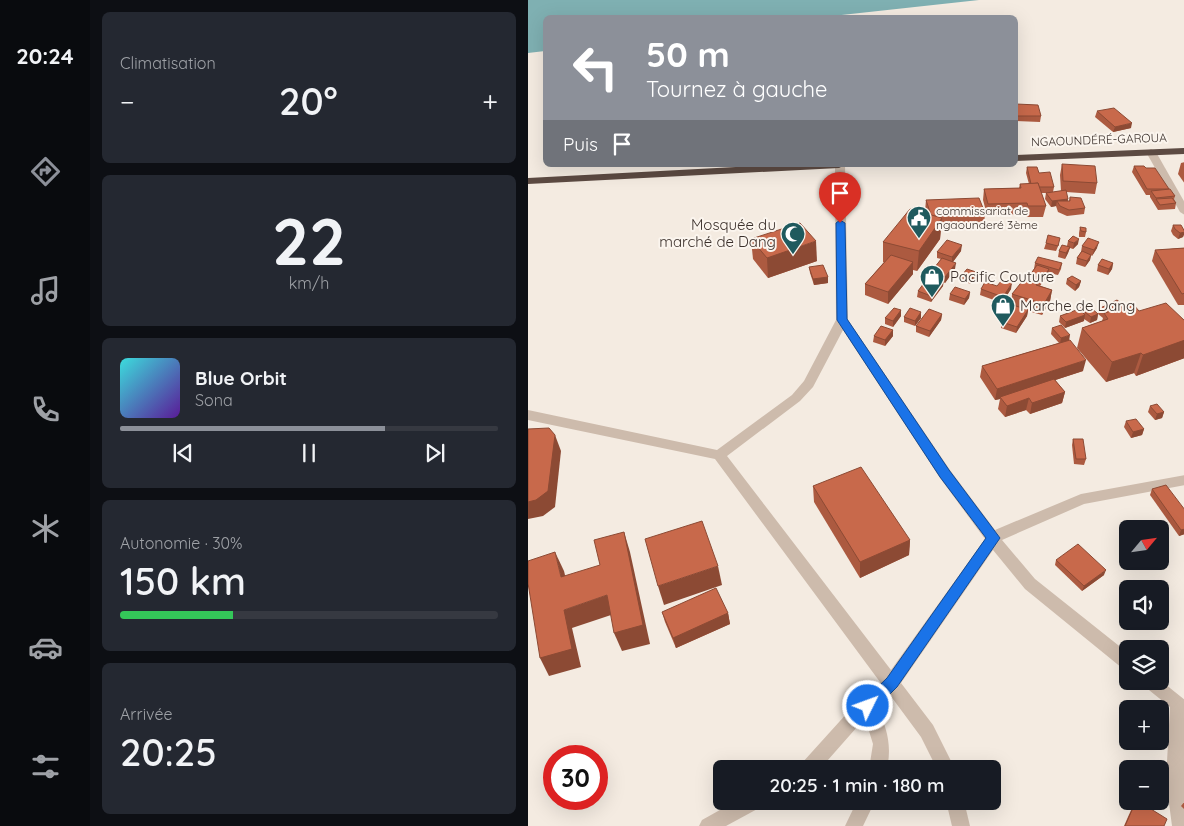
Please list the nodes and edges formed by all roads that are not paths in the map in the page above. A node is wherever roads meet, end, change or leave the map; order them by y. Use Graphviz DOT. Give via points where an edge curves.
graph roads {
  1 [pos="1184,151"];
  2 [pos="1151,152"];
  3 [pos="1018,158"];
  4 [pos="801,167"];
  5 [pos="840,167"];
  6 [pos="528,181"];
  7 [pos="1184,212"];
  8 [pos="842,320"];
  9 [pos="528,415"];
  10 [pos="719,455"];
  11 [pos="1184,480"];
  12 [pos="994,538"];
  13 [pos="1119,655"];
  14 [pos="892,682"];
  15 [pos="1163,690"];
  16 [pos="1181,702"];
  17 [pos="868,706"];
  18 [pos="816,760"];
  19 [pos="881,760"];
  20 [pos="942,760"];
  21 [pos="738,810"];
  22 [pos="862,810"];
  23 [pos="957,810"];
  24 [pos="708,826"];
  25 [pos="854,826"];
  26 [pos="961,826"];
  27 [pos="1181,826"];
  1 -- 2 [label="highway, NGAOUNDÉRÉ-GAROUA"];
  2 -- 3 [label="highway, NGAOUNDÉRÉ-GAROUA"];
  2 -- 7 [label="street"];
  4 -- 6 [label="highway"];
  5 -- 8 [label="street"];
  8 -- 10 [label="street" via="810,384"];
  8 -- 12 [label="street" via="945,474"];
  9 -- 10 [label="street"];
  10 -- 14 [label="street"];
  11 -- 12 [label="street" via="1081,499"];
  12 -- 13 [label="street" via="1030,584"];
  12 -- 14 [label="street"];
  14 -- 17 [label="street"];
  14 -- 20 [label="street" via="927,731"];
  15 -- 16 [label="street"];
  16 -- 27 [label="street" via="1175,780"];
  17 -- 18 [label="street"];
  17 -- 19 [label="street" via="878,726 884,751"];
  21 -- 24 [label="street"];
  22 -- 25 [label="street"];
  23 -- 26 [label="street"];
}
